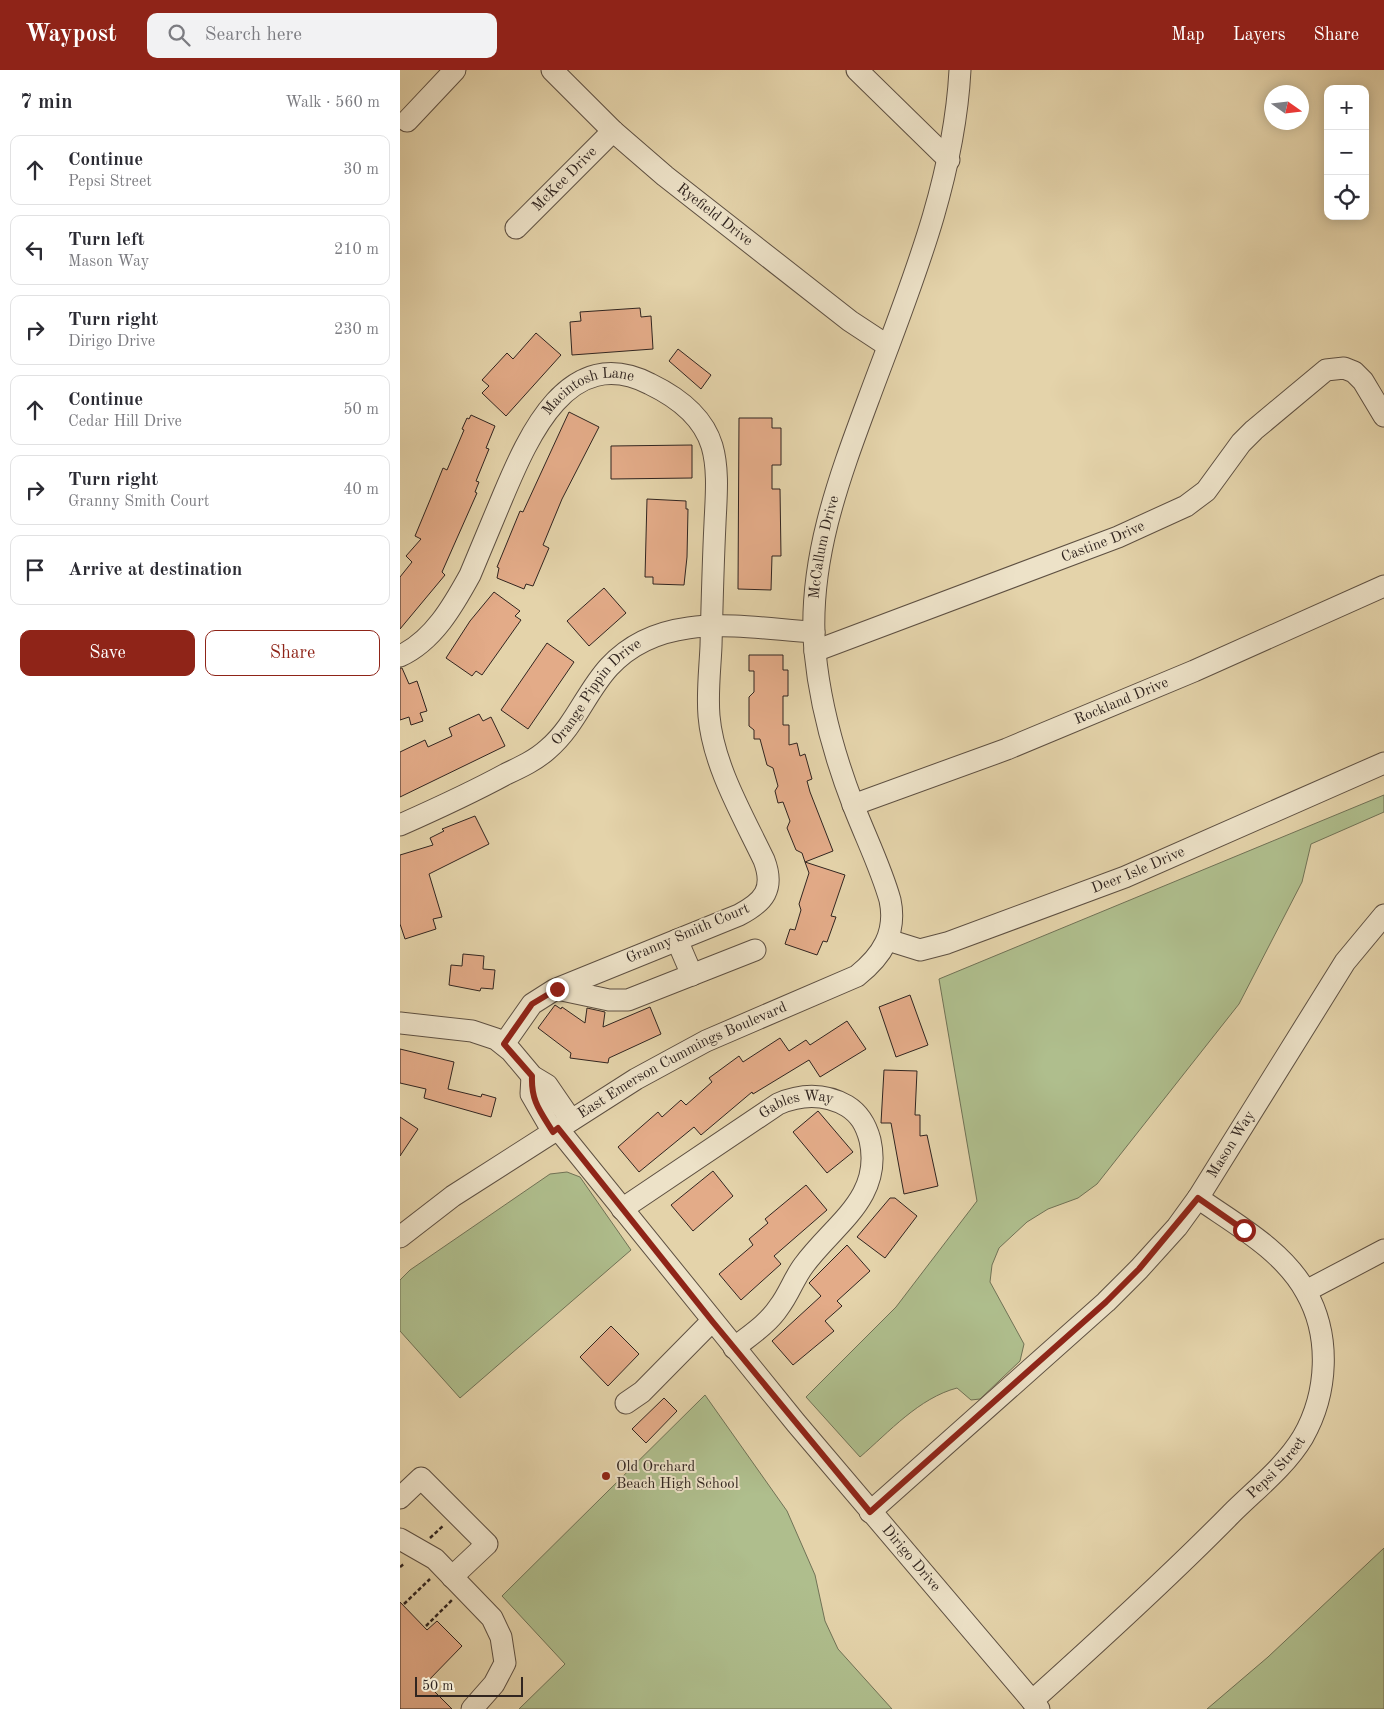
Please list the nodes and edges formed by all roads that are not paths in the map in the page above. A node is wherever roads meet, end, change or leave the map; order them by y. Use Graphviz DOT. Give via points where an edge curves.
graph roads {
  1 [pos="455,70"];
  2 [pos="552,70"];
  3 [pos="857,70"];
  4 [pos="960,70"];
  5 [pos="407,121"];
  6 [pos="613,131"];
  7 [pos="949,160"];
  8 [pos="516,228"];
  9 [pos="888,346"];
  10 [pos="1384,416"];
  11 [pos="1384,586"];
  12 [pos="712,626"];
  13 [pos="815,642"];
  14 [pos="400,656"];
  15 [pos="1384,764"];
  16 [pos="853,805"];
  17 [pos="400,826"];
  18 [pos="1384,915"];
  19 [pos="677,940"];
  20 [pos="888,940"];
  21 [pos="755,950"];
  22 [pos="692,975"];
  23 [pos="557,989"];
  24 [pos="400,1023"];
  25 [pos="504,1044"];
  26 [pos="561,1127"];
  27 [pos="1198,1198"];
  28 [pos="622,1209"];
  29 [pos="400,1237"];
  30 [pos="1384,1250"];
  31 [pos="1306,1291"];
  32 [pos="712,1321"];
  33 [pos="734,1348"];
  34 [pos="626,1403"];
  35 [pos="400,1498"];
  36 [pos="870,1512"];
  37 [pos="400,1539"];
  38 [pos="453,1578"];
  39 [pos="1035,1705"];
  40 [pos="472,1709"];
  1 -- 5 [label="street"];
  2 -- 6 [label="street, Ryefield Drive"];
  3 -- 7 [label="street"];
  4 -- 7 [label="street, McCallum Drive" via="958,108"];
  6 -- 8 [label="street, McKee Drive"];
  6 -- 9 [label="street, Ryefield Drive" via="850,322"];
  7 -- 9 [label="street, McCallum Drive" via="930,226"];
  9 -- 13 [label="street, McCallum Drive" via="827,522 816,576"];
  10 -- 13 [label="street, Castine Drive" via="1363,381 1344,368 1333,368 1318,375 1269,416 1241,443 1206,491 1186,506 1118,537"];
  11 -- 16 [label="street, Rockland Drive" via="1194,671 1007,749"];
  12 -- 13 [label="street, Orange Pippin Drive"];
  12 -- 14 [label="street, Macintosh Lane" via="716,492 713,449 708,435 691,411 657,387 630,376 606,375 586,380 565,391 541,418 515,468 458,597 425,639"];
  12 -- 17 [label="street, Orange Pippin Drive" via="660,633 634,647 610,666 567,729 540,756"];
  12 -- 19 [label="street, Granny Smith Court" via="708,714 711,730 733,796 764,860 769,880 765,894 756,906"];
  13 -- 16 [label="street, McCallum Drive" via="828,726"];
  15 -- 20 [label="street, Deer Isle Drive" via="1124,876 947,943 920,950"];
  16 -- 20 [label="street, McCallum Drive" via="890,900 892,917"];
  18 -- 27 [label="street, Mason Way" via="1345,962"];
  19 -- 22 [label="street"];
  19 -- 23 [label="street, Granny Smith Court"];
  20 -- 26 [label="street, East Emerson Cummings Boulevard" via="876,960 857,976 699,1045 614,1092"];
  21 -- 22 [label="street"];
  22 -- 23 [label="street" via="635,998 617,1001"];
  23 -- 25 [label="street, Granny Smith Court" via="532,1004"];
  24 -- 25 [label="street" via="472,1031"];
  25 -- 26 [label="street, Dirigo Drive" via="532,1076 547,1085"];
  26 -- 28 [label="street, Dirigo Drive"];
  26 -- 29 [label="street, East Emerson Cummings Boulevard" via="453,1196"];
  27 -- 31 [label="street, Pepsi Street" via="1266,1247"];
  27 -- 36 [label="street, Mason Way" via="1158,1248 1106,1302"];
  28 -- 32 [label="street, Dirigo Drive"];
  28 -- 33 [label="street, Gables Way" via="778,1104 792,1098 820,1096 840,1102 860,1118 867,1129 872,1161 866,1191 804,1265 778,1309"];
  30 -- 31 [label="street"];
  31 -- 39 [label="street, Pepsi Street" via="1319,1325 1324,1364 1319,1398 1302,1437 1282,1463 1158,1588"];
  32 -- 33 [label="street, Dirigo Drive"];
  32 -- 34 [label="street" via="642,1392"];
  33 -- 36 [label="street, Dirigo Drive"];
  35 -- 38 [label="street" via="421,1478 487,1544"];
  36 -- 39 [label="street, Dirigo Drive"];
  37 -- 38 [label="street" via="416,1547"];
  38 -- 40 [label="street" via="492,1618 505,1653 505,1664 494,1684"];
}
